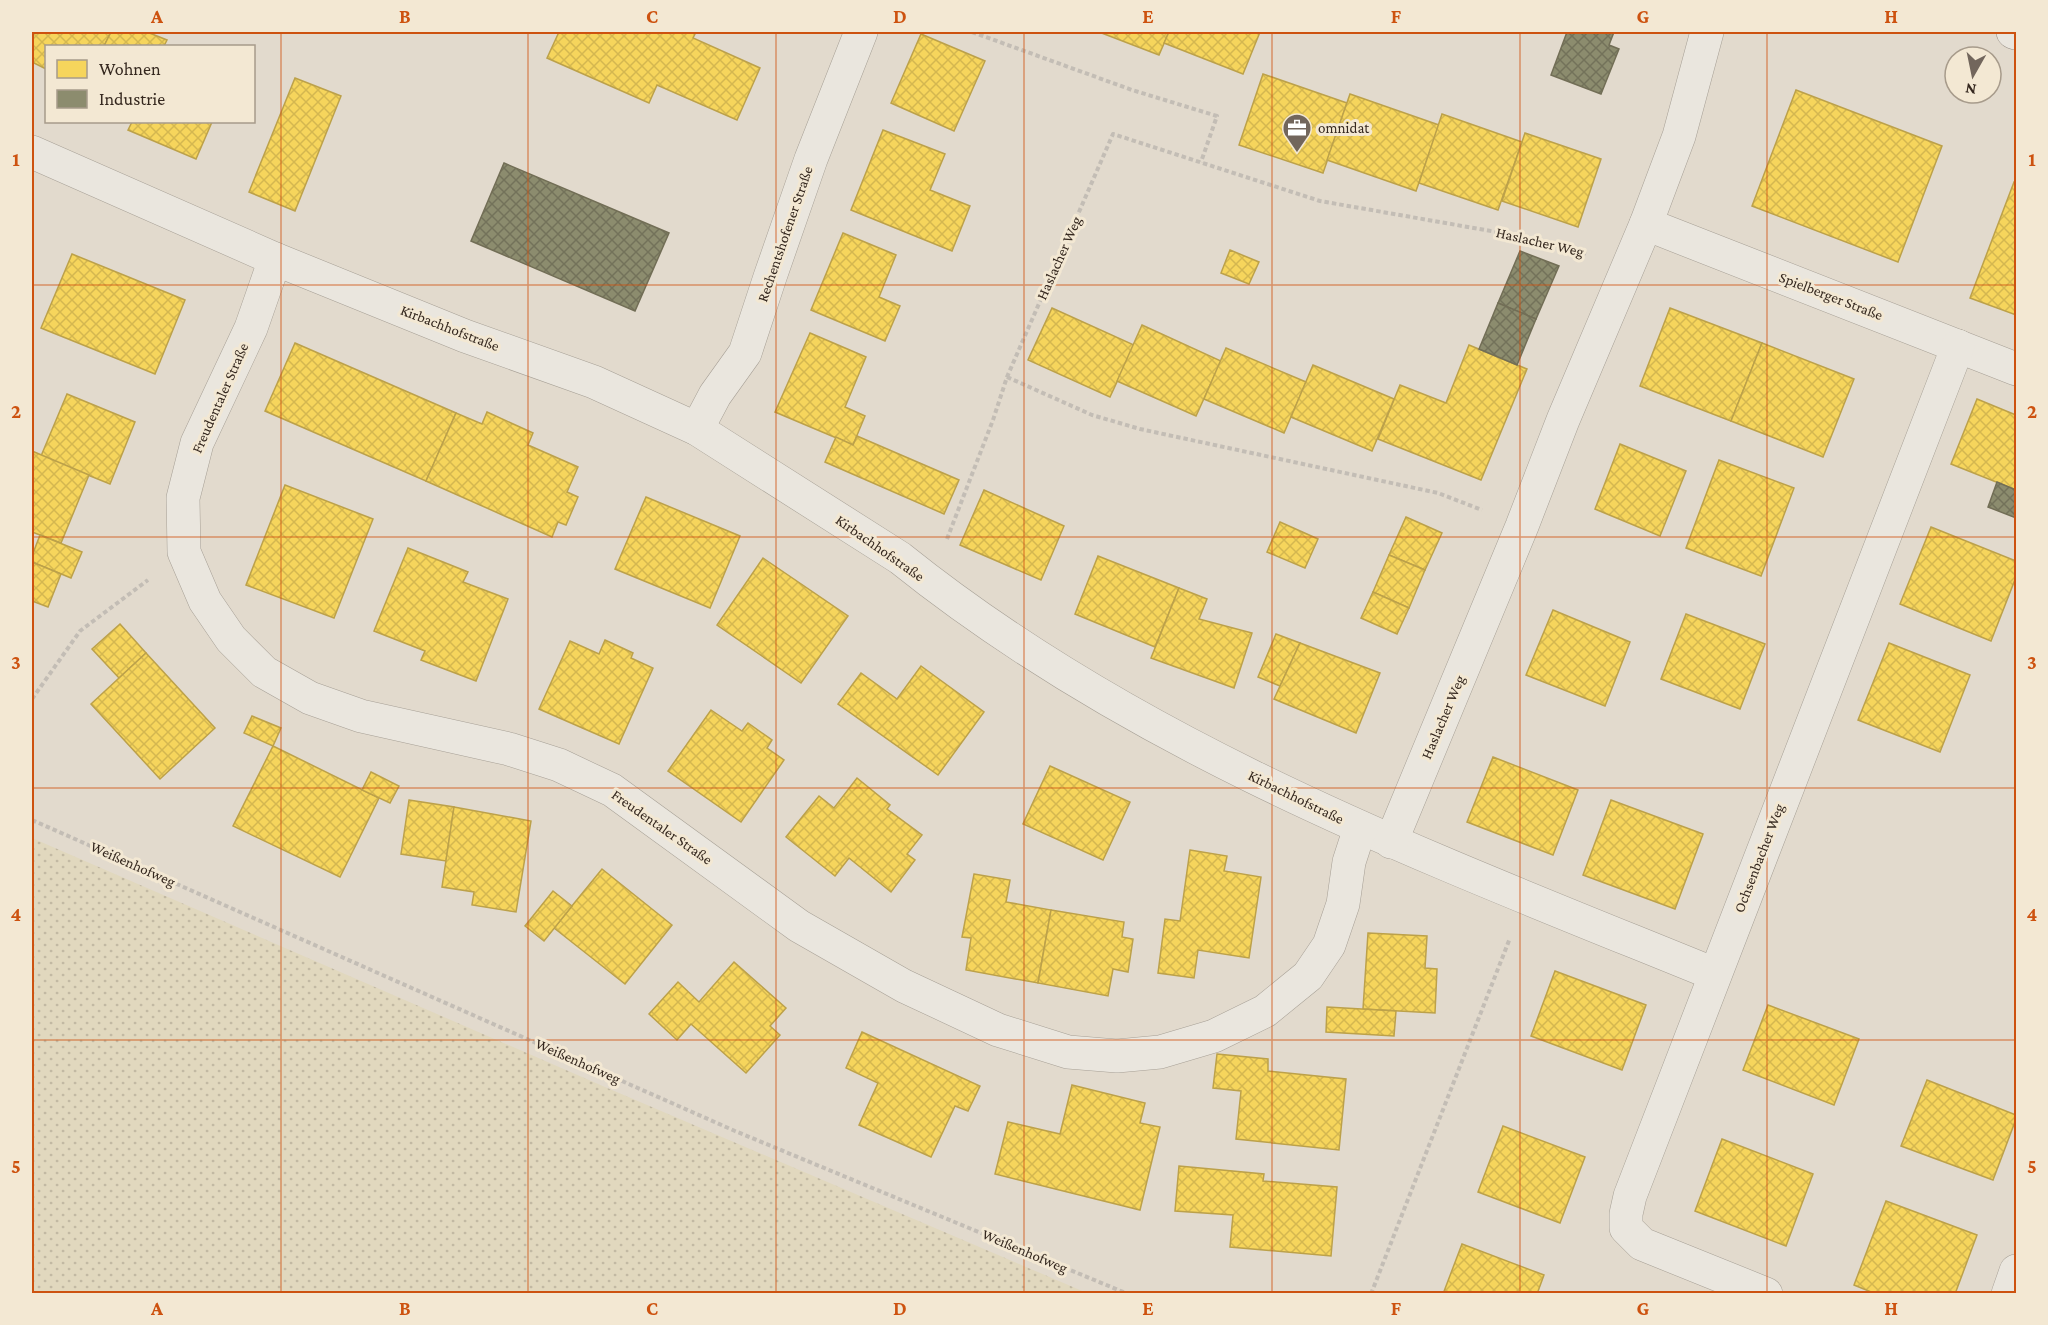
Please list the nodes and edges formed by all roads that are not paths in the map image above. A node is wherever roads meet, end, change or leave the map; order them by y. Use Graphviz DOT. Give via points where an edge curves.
graph roads {
  1 [pos="861,32"];
  2 [pos="1707,32"];
  3 [pos="32,152"];
  4 [pos="1646,224"];
  5 [pos="275,259"];
  6 [pos="1958,346"];
  7 [pos="2016,369"];
  8 [pos="697,429"];
  9 [pos="1360,828"];
  10 [pos="1391,842"];
  11 [pos="1714,974"];
  12 [pos="2016,1271"];
  13 [pos="1766,1293"];
  14 [pos="2008,1293"];
  1 -- 8 [label="street, Rechentshofener Straße" via="811,159 745,353"];
  2 -- 4 [label="street, Haslacher Weg" via="1679,136"];
  3 -- 5 [label="street, Kirbachhofstraße"];
  4 -- 6 [label="street, Spielberger Straße"];
  4 -- 10 [label="street, Haslacher Weg"];
  5 -- 8 [label="street, Kirbachhofstraße" via="465,336 594,382"];
  5 -- 9 [label="street, Freudentaler Straße" via="251,328 197,443 183,498 184,552 205,601 231,639 264,672 310,698 361,716 509,749 570,770 612,790 799,926 904,986 998,1030 1068,1052 1117,1056 1160,1052 1214,1036 1265,1011 1308,976 1329,945 1343,904 1349,862"];
  6 -- 7 [label="street, Spielberger Straße"];
  6 -- 11 [label="street, Ochsenbacher Weg"];
  8 -- 9 [label="street, Kirbachhofstraße" via="900,558 1028,651 1145,722"];
  9 -- 10 [label="street, Kirbachhofstraße"];
  10 -- 11 [label="street, Kirbachhofstraße"];
  11 -- 13 [label="street, Ochsenbacher Weg" via="1630,1196 1626,1228 1642,1244"];
  12 -- 14 [label="street"];
}
